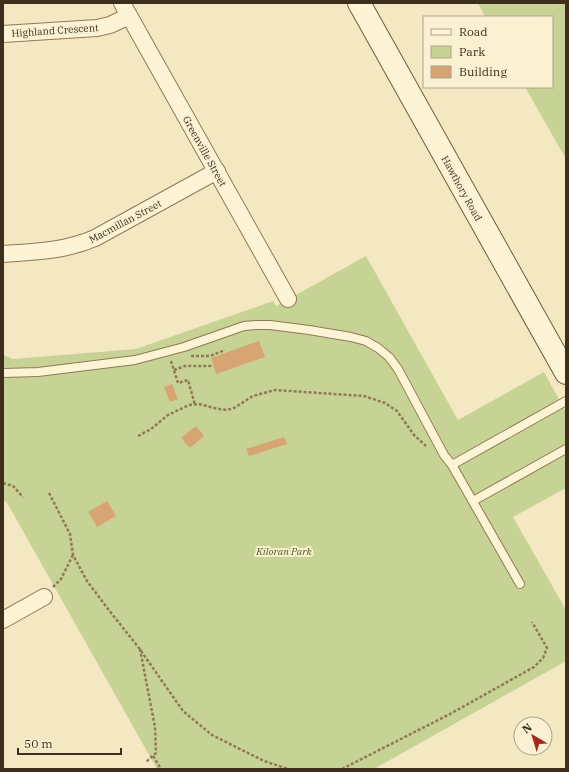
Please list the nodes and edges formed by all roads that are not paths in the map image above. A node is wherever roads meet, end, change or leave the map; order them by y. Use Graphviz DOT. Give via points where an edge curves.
graph roads {
  1 [pos="359,3"];
  2 [pos="126,10"];
  3 [pos="3,34"];
  4 [pos="217,171"];
  5 [pos="3,254"];
  6 [pos="288,299"];
  7 [pos="3,373"];
  8 [pos="566,373"];
  9 [pos="566,401"];
  10 [pos="566,449"];
  11 [pos="452,465"];
  12 [pos="473,501"];
  13 [pos="520,584"];
  14 [pos="47,590"];
  15 [pos="3,620"];
  1 -- 8 [label="main road, Hawthory Road"];
  2 -- 3 [label="street, Highland Crescent" via="110,25 98,28"];
  2 -- 4 [label="street, Greenville Street"];
  4 -- 5 [label="street, Macmillan Street" via="81,244 51,251"];
  4 -- 6 [label="street, Greenville Street"];
  7 -- 11 [label="lane" via="38,372 135,360 184,347 244,326 270,324 351,336 366,341 389,357"];
  9 -- 11 [label="lane"];
  10 -- 12 [label="lane"];
  11 -- 12 [label="lane"];
  12 -- 13 [label="lane"];
  14 -- 15 [label="street"];
}
